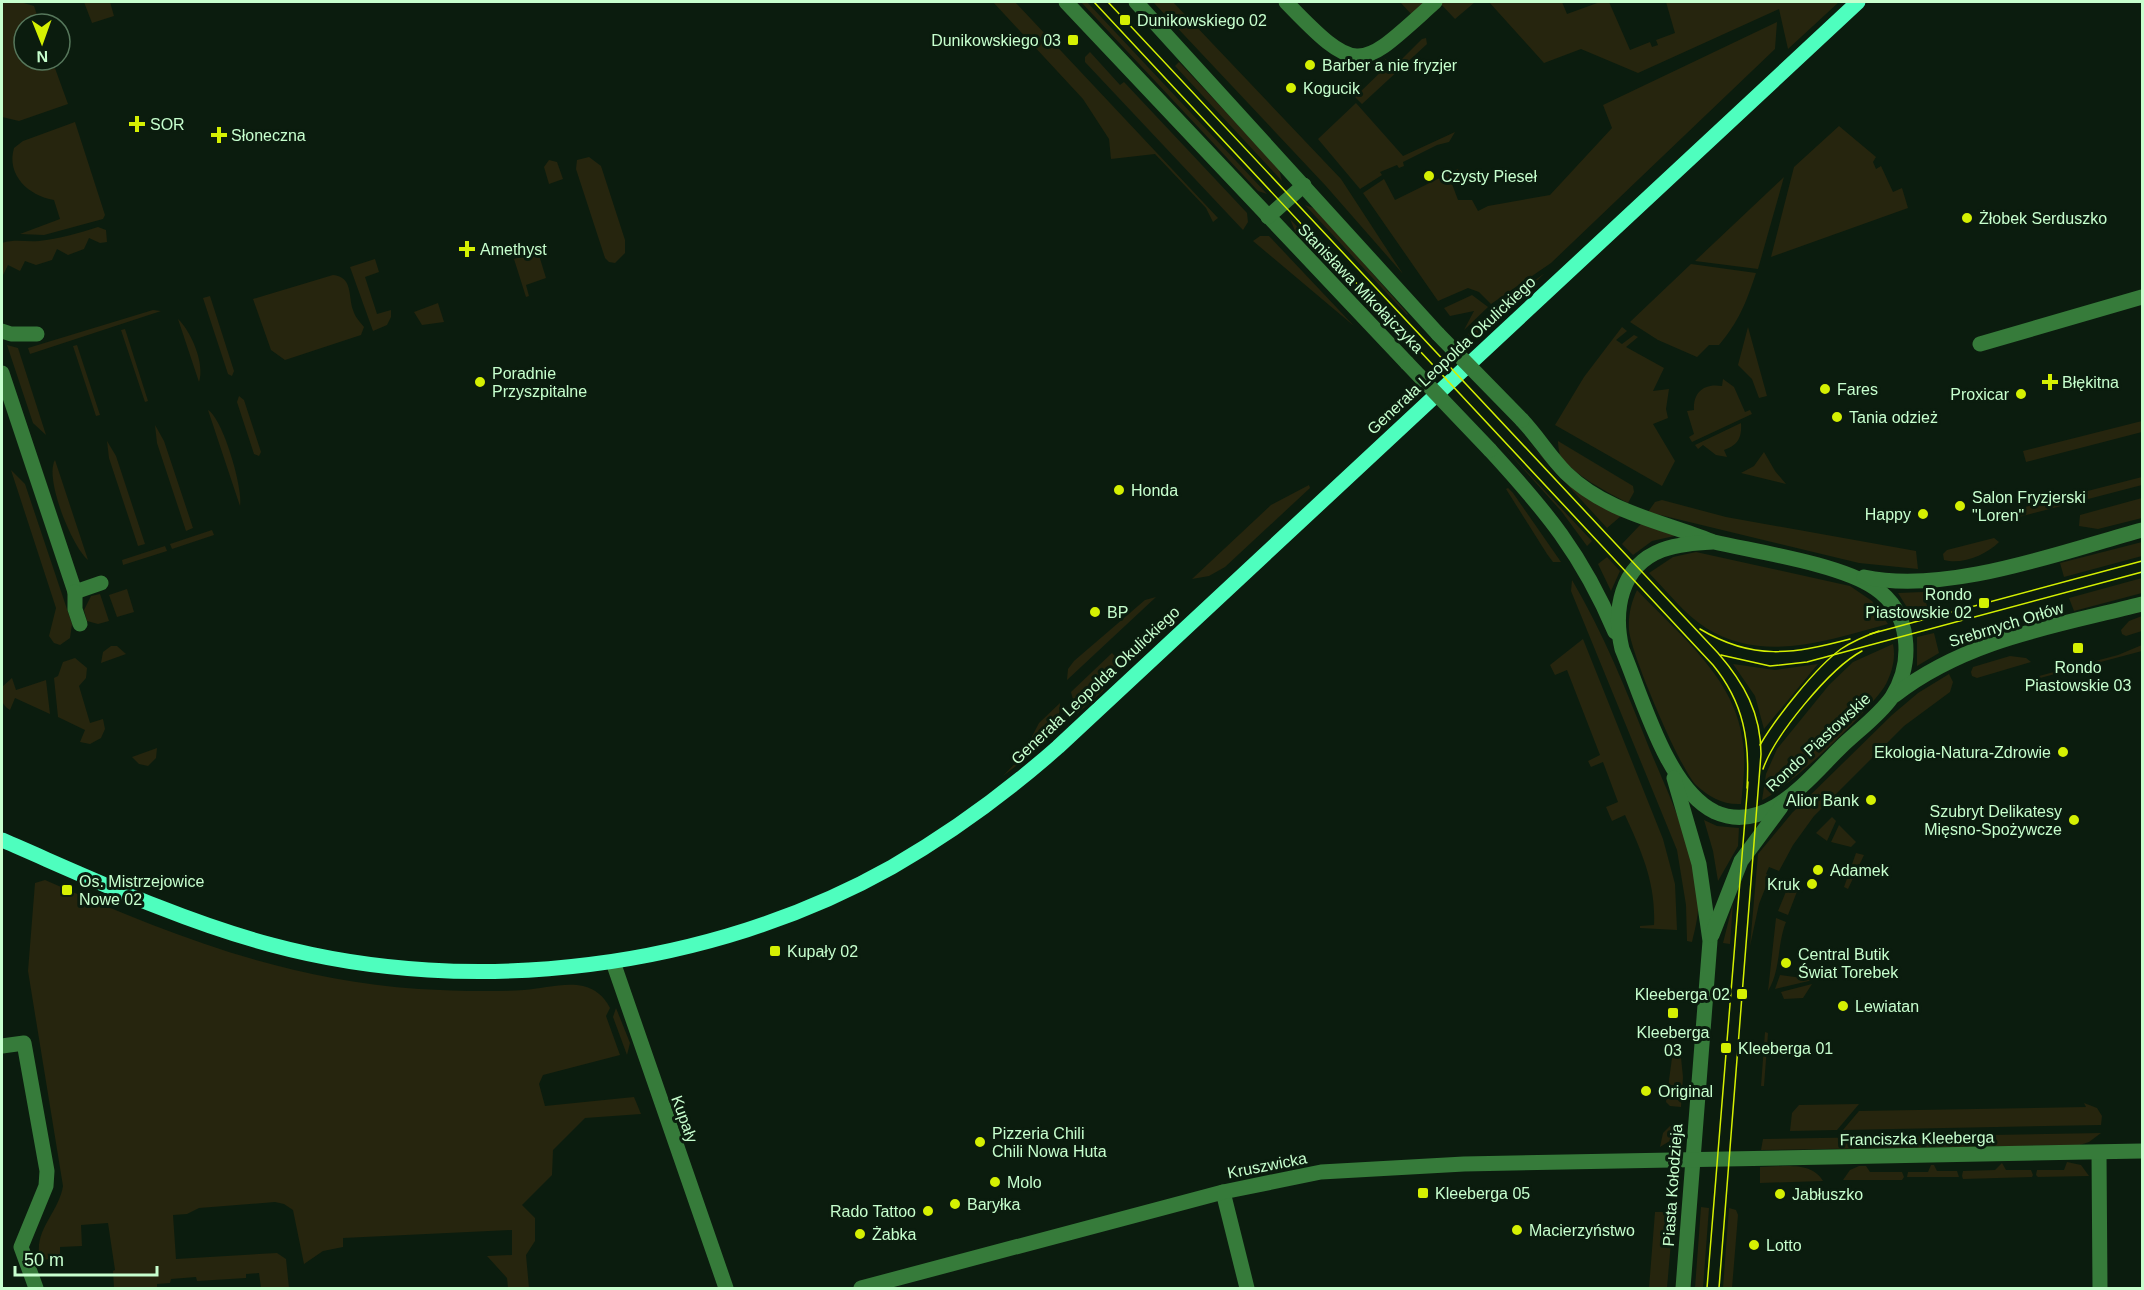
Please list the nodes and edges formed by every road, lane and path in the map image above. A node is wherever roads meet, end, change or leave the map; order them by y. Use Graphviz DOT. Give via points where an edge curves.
graph roads {
  1 [pos="1066,2"];
  2 [pos="1137,2"];
  3 [pos="1286,2"];
  4 [pos="1435,2"];
  5 [pos="1858,2"];
  6 [pos="1304,185"];
  7 [pos="1268,217"];
  8 [pos="2142,297"];
  9 [pos="2,331"];
  10 [pos="37,334"];
  11 [pos="1980,344"];
  12 [pos="2,373"];
  13 [pos="2142,530"];
  14 [pos="1714,542"];
  15 [pos="1855,576"];
  16 [pos="101,583"];
  17 [pos="75,592"];
  18 [pos="2142,604"];
  19 [pos="80,624"];
  20 [pos="1622,649"];
  21 [pos="1891,699"];
  22 [pos="1672,769"];
  23 [pos="1788,799"];
  24 [pos="2,840"];
  25 [pos="1710,941"];
  26 [pos="613,962"];
  27 [pos="2,1046"];
  28 [pos="2142,1151"];
  29 [pos="2099,1153"];
  30 [pos="1692,1159"];
  31 [pos="1223,1192"];
  32 [pos="36,1288"];
  33 [pos="726,1288"];
  34 [pos="861,1288"];
  35 [pos="1247,1288"];
  36 [pos="1683,1288"];
  37 [pos="2100,1288"];
  1 -- 7 [label="street, Stanisława Mikołajczyka"];
  2 -- 6 [label="street, Stanisława Mikołajczyka"];
  3 -- 4 [label="street" via="1329,45 1342,53 1363,56 1381,50"];
  5 -- 26 [label="main road, Generała Leopolda Okulickiego" via="1112,699 1001,794 927,846 822,901 736,933"];
  6 -- 7 [label="street"];
  6 -- 14 [label="street, Stanisława Mikołajczyka, bridge" via="1438,334 1522,420 1554,460 1590,492 1634,515"];
  7 -- 20 [label="street, Stanisława Mikołajczyka, bridge" via="1490,450 1568,541 1589,575"];
  8 -- 11 [label="street"];
  9 -- 10 [label="street"];
  12 -- 17 [label="street"];
  13 -- 15 [label="street" via="1959,577 1911,581"];
  14 -- 15 [label="street, Rondo Piastowskie"];
  14 -- 20 [label="street, Rondo Piastowskie" via="1661,550 1638,568 1618,604"];
  15 -- 21 [label="street, Rondo Piastowskie" via="1885,596 1902,625 1906,659"];
  16 -- 17 [label="street"];
  17 -- 19 [label="street"];
  18 -- 21 [label="street, Srebrnych Orłów" via="1968,651 1930,670"];
  20 -- 22 [label="street, Rondo Piastowskie"];
  21 -- 23 [label="street, Rondo Piastowskie"];
  22 -- 23 [label="street, Rondo Piastowskie" via="1699,801 1726,816 1756,814"];
  22 -- 25 [label="street, Piasta Kołodzieja" via="1699,864"];
  23 -- 25 [label="street, Piasta Kołodzieja" via="1741,861"];
  24 -- 26 [label="main road, Generała Leopolda Okulickiego" via="140,901 203,924 313,955 460,971"];
  25 -- 30 [label="street, Piasta Kołodzieja"];
  26 -- 33 [label="street, Kupały"];
  27 -- 32 [label="street" via="24,1043 47,1178 21,1247"];
  28 -- 29 [label="street, Franciszka Kleeberga"];
  29 -- 30 [label="street, Franciszka Kleeberga"];
  29 -- 37 [label="street"];
  30 -- 31 [label="street, Kruszwicka" via="1368,1168 1285,1178"];
  30 -- 36 [label="street, Piasta Kołodzieja"];
  31 -- 34 [label="street, Kruszwicka"];
  31 -- 35 [label="street"];
}
